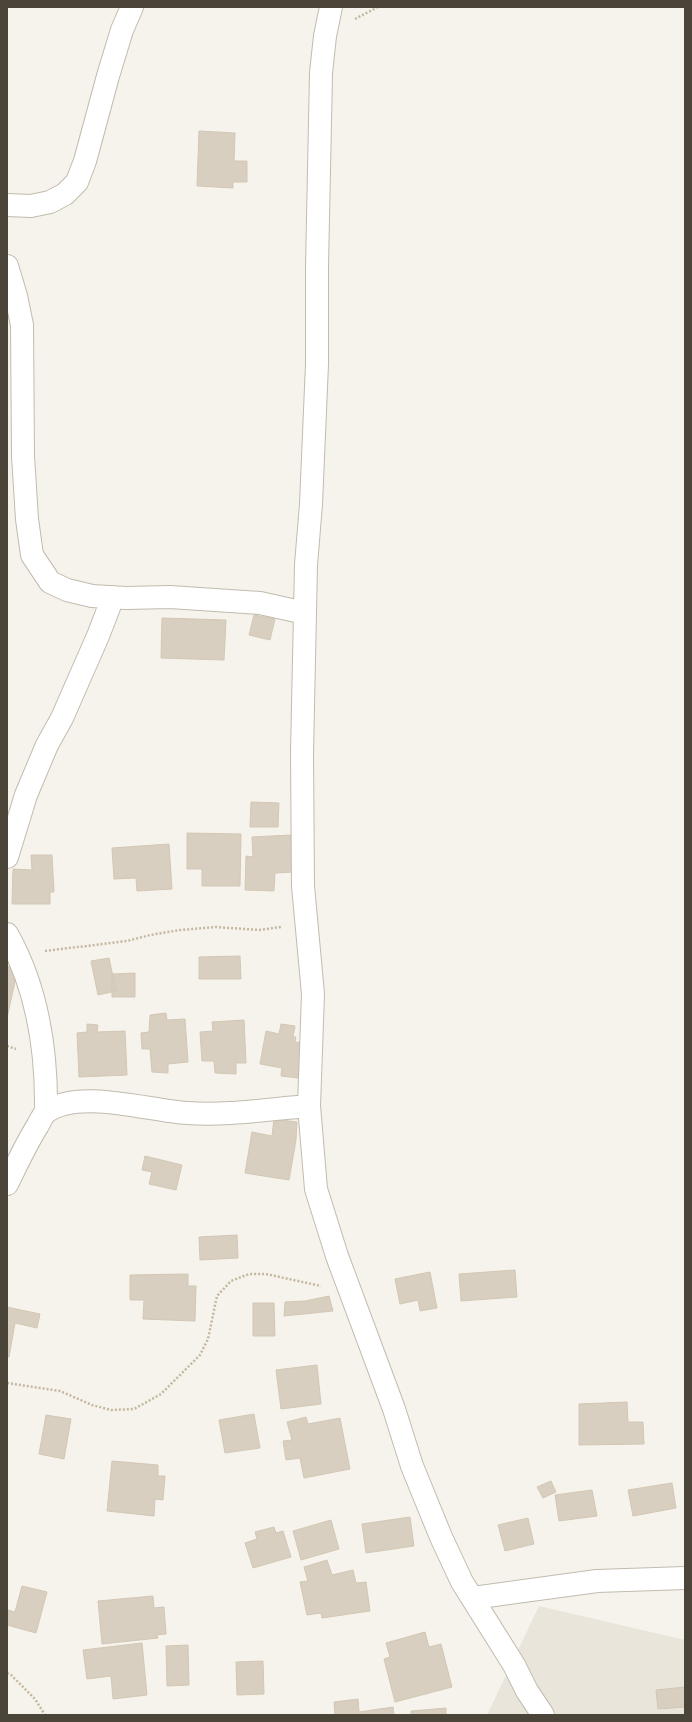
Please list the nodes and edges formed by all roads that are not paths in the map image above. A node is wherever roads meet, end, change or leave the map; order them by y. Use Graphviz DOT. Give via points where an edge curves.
graph roads {
  1 [pos="132,7"];
  2 [pos="331,7"];
  3 [pos="7,205"];
  4 [pos="7,266"];
  5 [pos="113,598"];
  6 [pos="305,613"];
  7 [pos="7,857"];
  8 [pos="7,934"];
  9 [pos="309,1106"];
  10 [pos="46,1112"];
  11 [pos="7,1184"];
  12 [pos="685,1578"];
  13 [pos="473,1598"];
  14 [pos="544,1715"];
  1 -- 3 [label="street" via="122,30 77,182 65,194 50,202 31,206"];
  2 -- 6 [label="street" via="321,73 317,364"];
  4 -- 5 [label="street" via="22,324 23,456 32,555 50,582 67,590"];
  5 -- 6 [label="street" via="170,597 260,603"];
  5 -- 7 [label="street" via="26,795"];
  6 -- 9 [label="street" via="303,886 313,994"];
  8 -- 10 [label="street" via="29,981 39,1018 47,1076"];
  9 -- 10 [label="street" via="188,1113 90,1101 69,1102"];
  9 -- 13 [label="street" via="316,1189 337,1256 418,1481 462,1582"];
  10 -- 11 [label="street"];
  12 -- 13 [label="street" via="597,1581"];
  13 -- 14 [label="street" via="514,1665 526,1691"];
}
